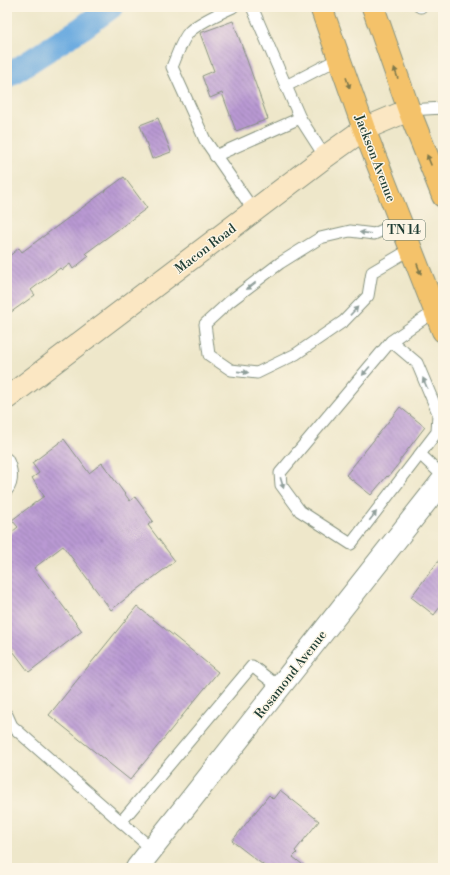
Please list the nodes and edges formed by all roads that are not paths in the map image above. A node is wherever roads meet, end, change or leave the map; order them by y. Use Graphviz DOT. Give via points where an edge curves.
graph roads {
  1 [pos="233,7"];
  2 [pos="252,7"];
  3 [pos="321,7"];
  4 [pos="373,7"];
  5 [pos="340,58"];
  6 [pos="286,86"];
  7 [pos="443,108"];
  8 [pos="409,110"];
  9 [pos="300,118"];
  10 [pos="364,129"];
  11 [pos="215,156"];
  12 [pos="325,157"];
  13 [pos="443,196"];
  14 [pos="254,211"];
  15 [pos="401,222"];
  16 [pos="411,249"];
  17 [pos="435,311"];
  18 [pos="443,331"];
  19 [pos="391,341"];
  20 [pos="7,398"];
  21 [pos="421,455"];
  22 [pos="7,459"];
  23 [pos="443,476"];
  24 [pos="443,480"];
  25 [pos="7,490"];
  26 [pos="280,687"];
  27 [pos="7,715"];
  28 [pos="121,822"];
  29 [pos="152,849"];
  30 [pos="137,868"];
  1 -- 11 [label="lane" via="190,31 172,67 205,140"];
  2 -- 6 [label="lane"];
  3 -- 5 [label="main road, Jackson Avenue / TN 14"];
  8 -- 4 [label="main road, one-way"];
  5 -- 6 [label="lane"];
  5 -- 10 [label="main road, Jackson Avenue / TN 14, one-way"];
  6 -- 9 [label="lane"];
  7 -- 8 [label="lane"];
  8 -- 10 [label="main road, Macon Road"];
  13 -- 8 [label="main road, one-way"];
  9 -- 11 [label="lane"];
  9 -- 12 [label="lane"];
  10 -- 12 [label="main road, Macon Road"];
  10 -- 15 [label="main road, Jackson Avenue / TN 14"];
  11 -- 14 [label="lane"];
  12 -- 14 [label="main road, Macon Road"];
  14 -- 20 [label="main road, Macon Road"];
  15 -- 16 [label="main road, Jackson Avenue / TN 14"];
  15 -- 16 [label="lane, one-way" via="374,234 350,231 320,238 280,263 205,324 209,355 231,370 257,373 296,354 344,321 368,296 372,272"];
  16 -- 17 [label="main road, Jackson Avenue / TN 14, one-way"];
  17 -- 18 [label="main road, Jackson Avenue / TN 14"];
  17 -- 19 [label="lane"];
  21 -- 19 [label="lane, one-way" via="437,432 438,413 417,363"];
  19 -- 21 [label="lane, one-way" via="280,473 281,485 300,511 351,544"];
  21 -- 23 [label="lane"];
  22 -- 25 [label="lane" via="12,475"];
  24 -- 26 [label="street, Rosamond Avenue"];
  26 -- 28 [label="lane" via="252,666"];
  26 -- 29 [label="street, Rosamond Avenue"];
  27 -- 28 [label="lane" via="12,726"];
  28 -- 29 [label="lane"];
  29 -- 30 [label="street, Rosamond Avenue"];
}
